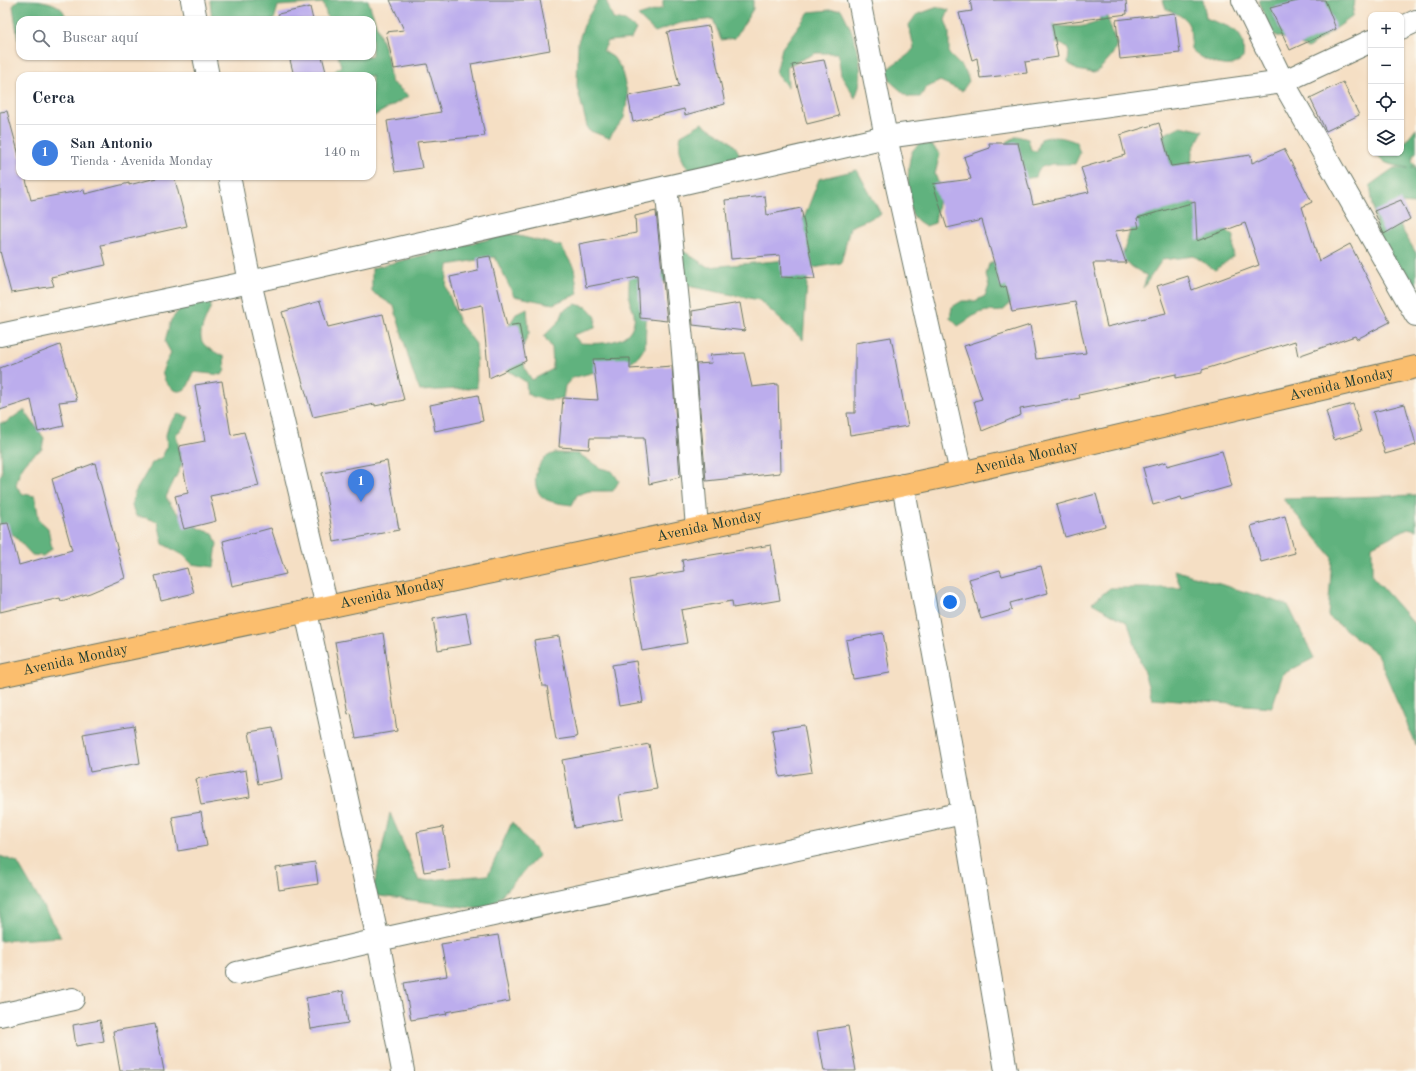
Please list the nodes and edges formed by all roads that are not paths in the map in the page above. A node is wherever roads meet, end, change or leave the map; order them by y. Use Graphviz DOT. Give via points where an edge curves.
graph roads {
  1 [pos="192,0"];
  2 [pos="859,0"];
  3 [pos="1243,0"];
  4 [pos="195,16"];
  5 [pos="1416,21"];
  6 [pos="1404,27"];
  7 [pos="1368,42"];
  8 [pos="205,60"];
  9 [pos="207,72"];
  10 [pos="1282,82"];
  11 [pos="886,136"];
  12 [pos="229,180"];
  13 [pos="666,187"];
  14 [pos="250,282"];
  15 [pos="1416,315"];
  16 [pos="0,335"];
  17 [pos="1416,367"];
  18 [pos="961,473"];
  19 [pos="903,485"];
  20 [pos="697,528"];
  21 [pos="327,607"];
  22 [pos="306,612"];
  23 [pos="0,676"];
  24 [pos="963,813"];
  25 [pos="378,940"];
  26 [pos="238,973"];
  27 [pos="73,999"];
  28 [pos="0,1015"];
  29 [pos="403,1071"];
  30 [pos="1006,1071"];
  1 -- 4 [label="street"];
  2 -- 11 [label="street"];
  3 -- 10 [label="street"];
  5 -- 6 [label="street"];
  7 -- 10 [label="street"];
  8 -- 9 [label="street"];
  10 -- 11 [label="street"];
  10 -- 15 [label="street"];
  11 -- 13 [label="street"];
  11 -- 18 [label="street"];
  12 -- 14 [label="street"];
  13 -- 14 [label="street"];
  13 -- 20 [label="street"];
  14 -- 16 [label="street"];
  14 -- 21 [label="street"];
  17 -- 18 [label="main road, Avenida Monday"];
  18 -- 19 [label="main road, Avenida Monday"];
  19 -- 20 [label="main road, Avenida Monday"];
  19 -- 24 [label="street"];
  20 -- 21 [label="main road, Avenida Monday"];
  21 -- 22 [label="main road, Avenida Monday"];
  22 -- 23 [label="main road, Avenida Monday"];
  22 -- 25 [label="street"];
  24 -- 25 [label="street"];
  24 -- 30 [label="street"];
  25 -- 26 [label="street"];
  25 -- 29 [label="street"];
  27 -- 28 [label="street"];
}
